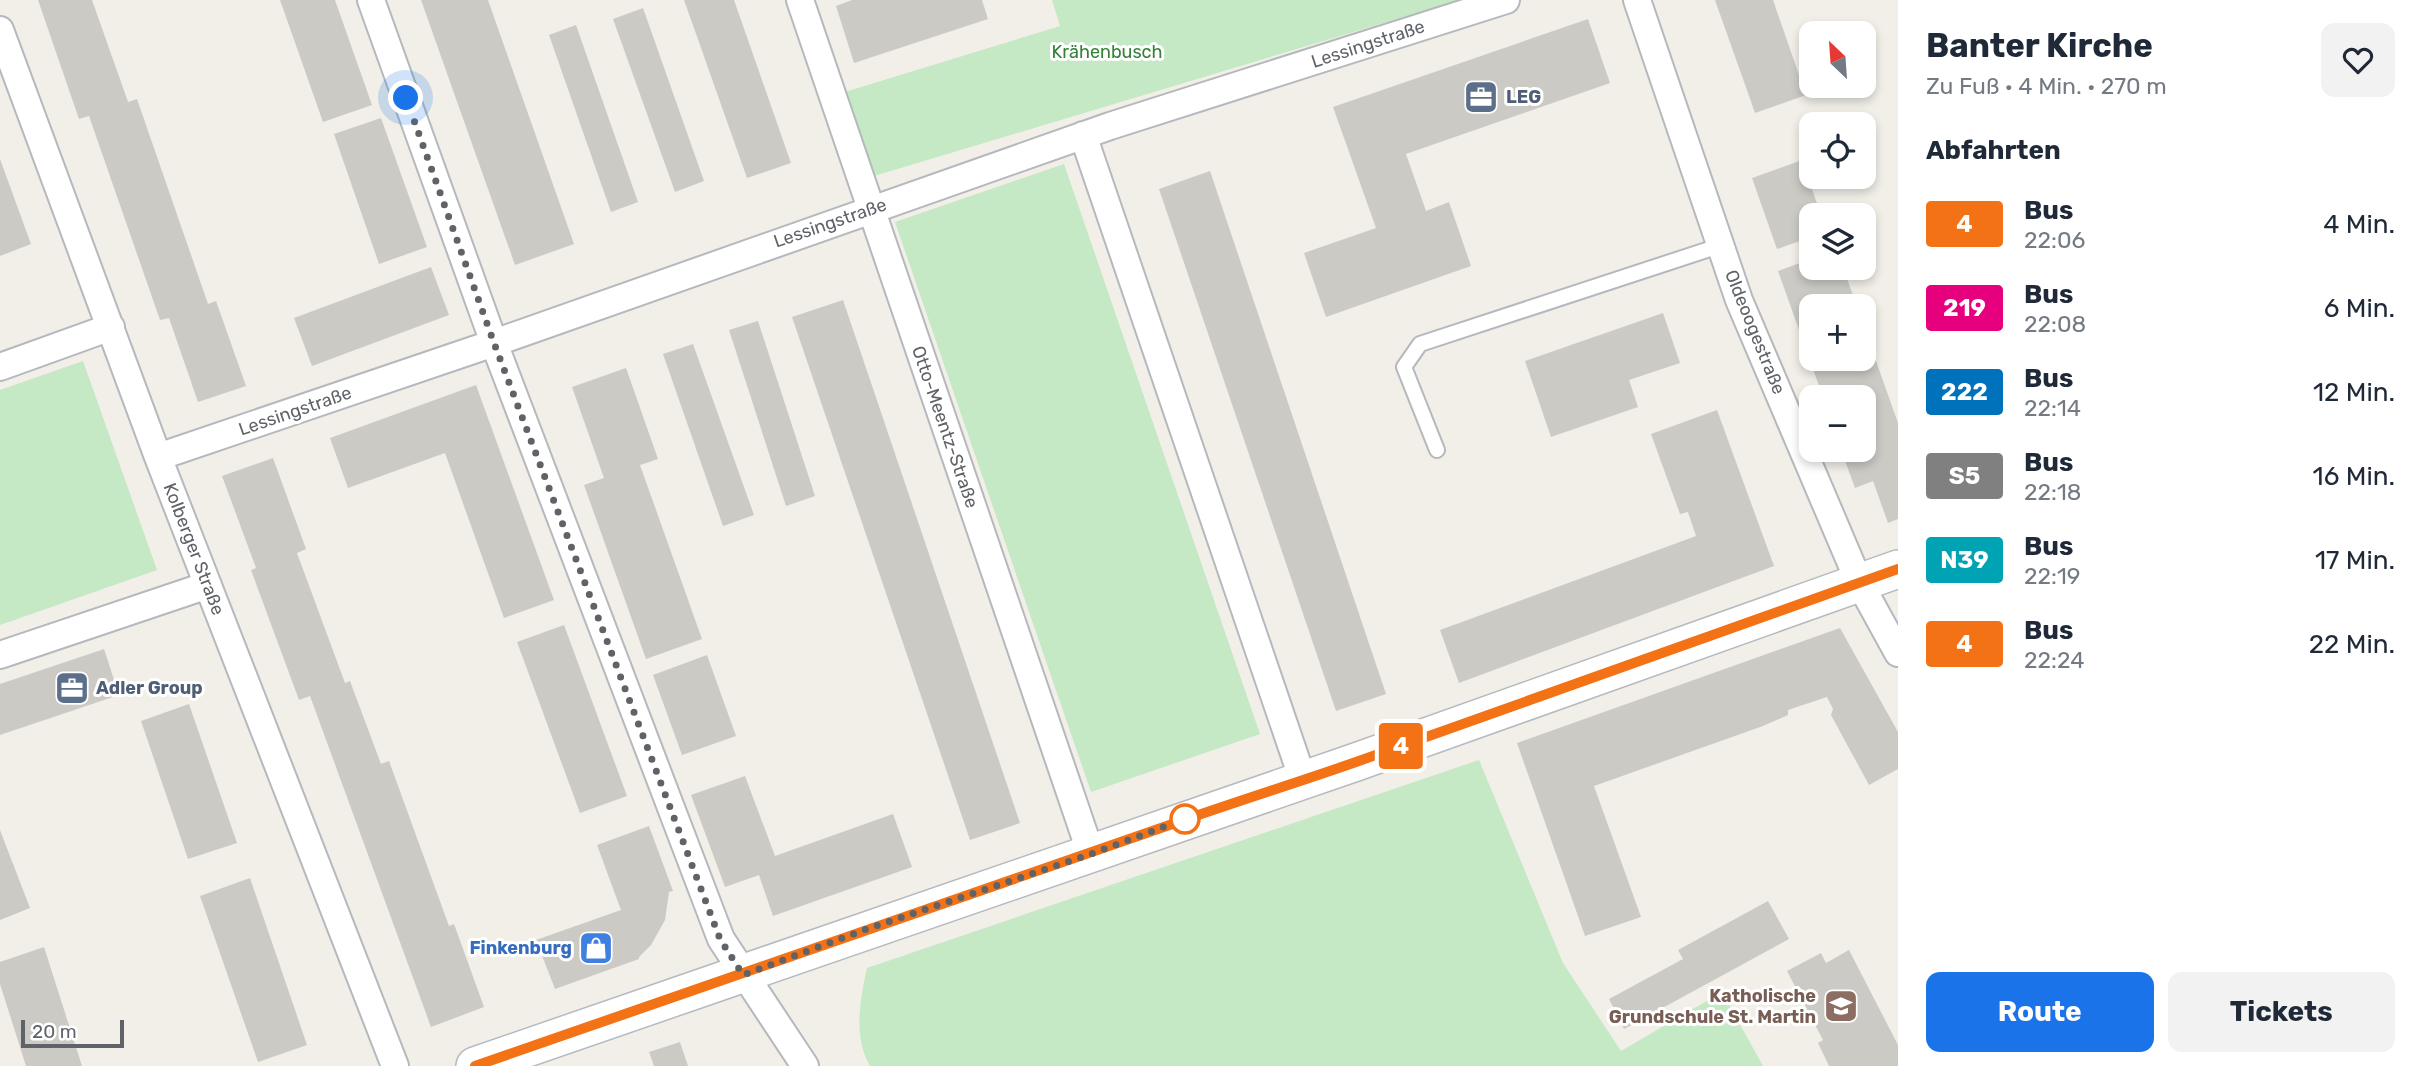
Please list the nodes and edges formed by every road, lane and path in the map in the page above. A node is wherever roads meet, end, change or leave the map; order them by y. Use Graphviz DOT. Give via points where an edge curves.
graph roads {
  1 [pos="371,0"];
  2 [pos="800,0"];
  3 [pos="1506,0"];
  4 [pos="1637,0"];
  5 [pos="0,30"];
  6 [pos="1083,135"];
  7 [pos="870,209"];
  8 [pos="1721,245"];
  9 [pos="111,327"];
  10 [pos="494,343"];
  11 [pos="0,367"];
  12 [pos="1437,450"];
  13 [pos="158,457"];
  14 [pos="1898,569"];
  15 [pos="1859,582"];
  16 [pos="208,586"];
  17 [pos="1898,653"];
  18 [pos="0,655"];
  19 [pos="1303,780"];
  20 [pos="1091,854"];
  21 [pos="743,975"];
  22 [pos="395,1066"];
  23 [pos="475,1066"];
  24 [pos="805,1066"];
  1 -- 10 [label="street"];
  2 -- 7 [label="street, Otto-Meentz-Straße"];
  3 -- 6 [label="street, Lessingstraße"];
  4 -- 8 [label="street, Oldeoogestraße"];
  5 -- 9 [label="street, Kolberger Straße"];
  6 -- 7 [label="street, Lessingstraße"];
  6 -- 19 [label="street"];
  7 -- 10 [label="street, Lessingstraße"];
  7 -- 20 [label="street, Otto-Meentz-Straße"];
  8 -- 12 [label="lane" via="1420,344 1404,367"];
  8 -- 15 [label="street, Oldeoogestraße" via="1739,300"];
  9 -- 11 [label="street"];
  9 -- 13 [label="street, Kolberger Straße"];
  10 -- 13 [label="street, Lessingstraße"];
  10 -- 21 [label="street" via="720,939"];
  13 -- 16 [label="street, Kolberger Straße"];
  14 -- 15 [label="main road"];
  15 -- 17 [label="street, Oldeoogestraße"];
  15 -- 19 [label="main road"];
  16 -- 18 [label="street"];
  16 -- 22 [label="street, Kolberger Straße"];
  19 -- 20 [label="main road"];
  20 -- 21 [label="main road"];
  21 -- 23 [label="main road"];
  21 -- 24 [label="street"];
}
